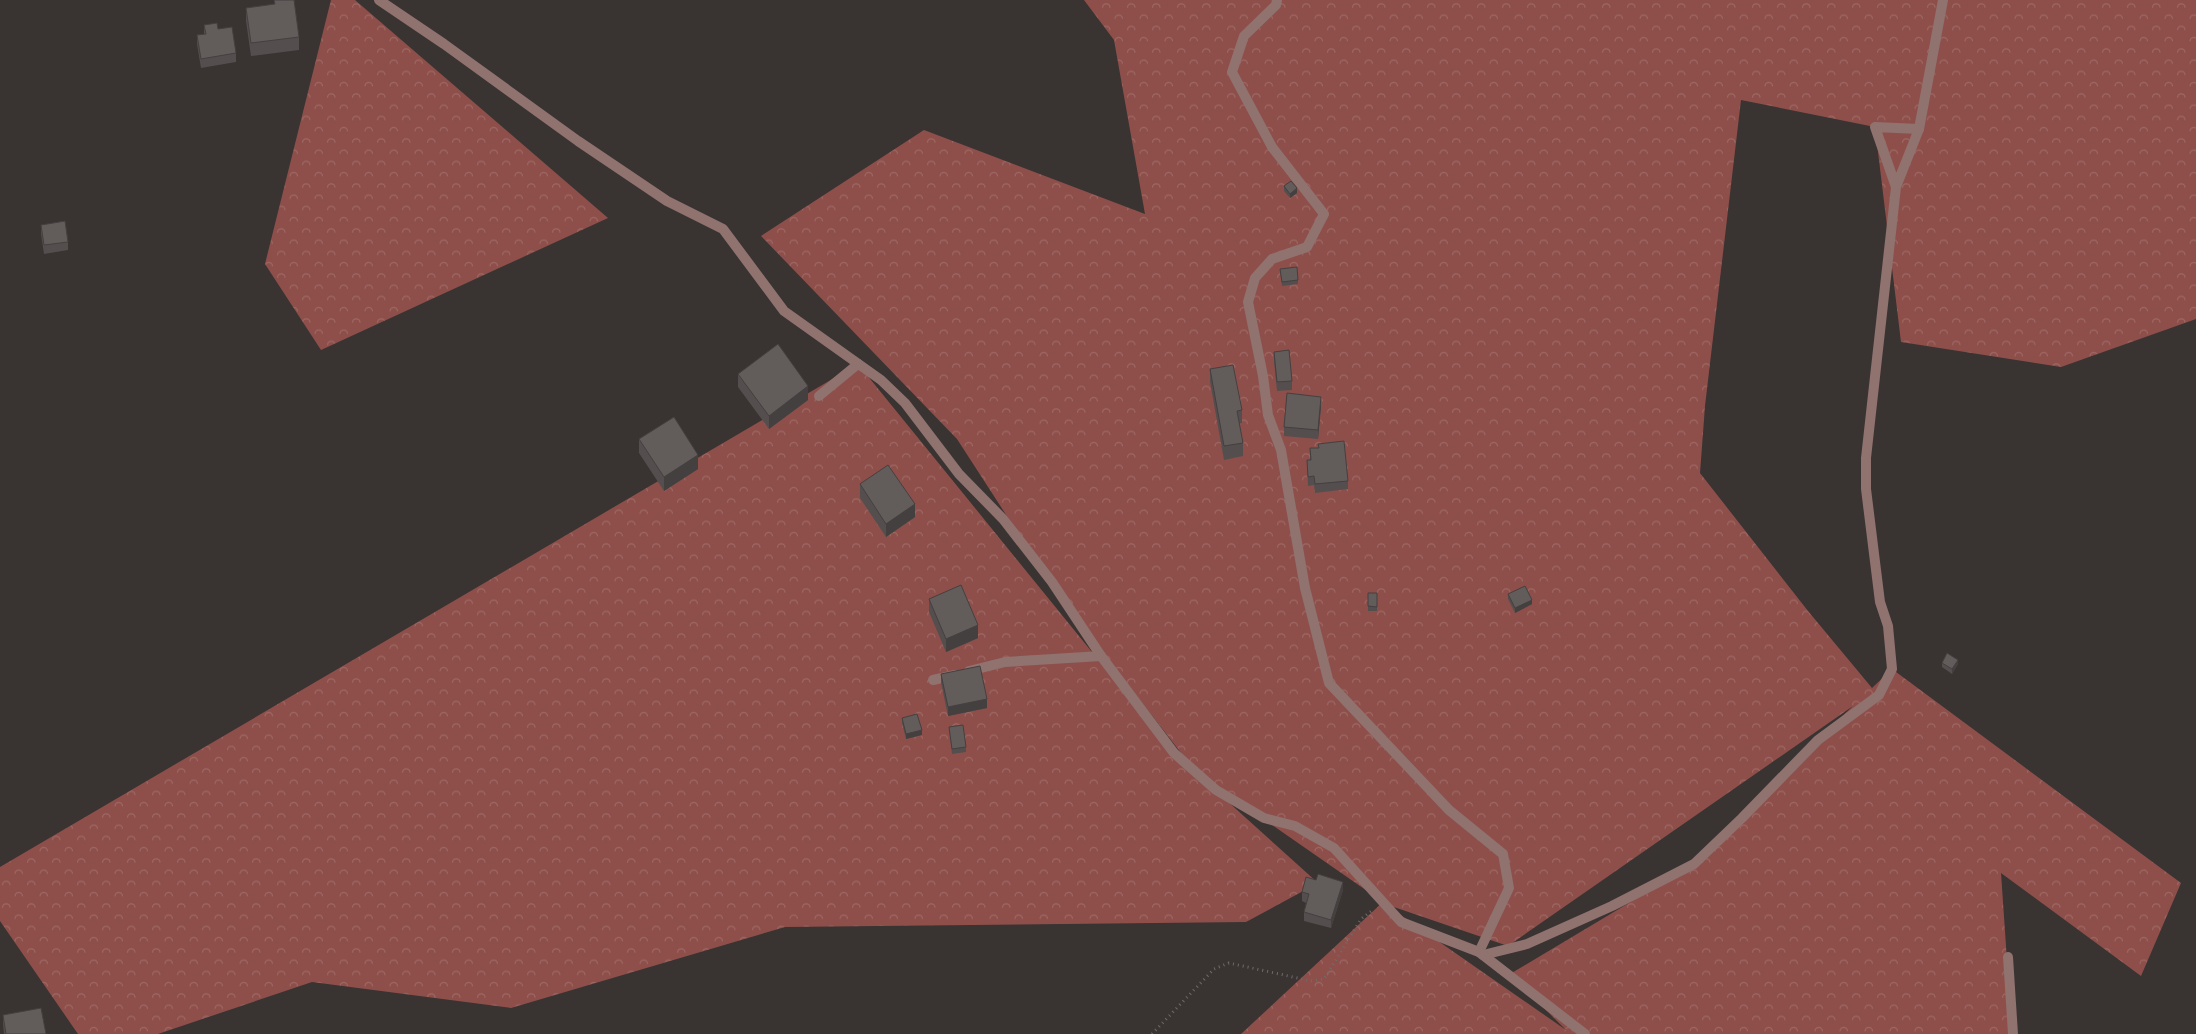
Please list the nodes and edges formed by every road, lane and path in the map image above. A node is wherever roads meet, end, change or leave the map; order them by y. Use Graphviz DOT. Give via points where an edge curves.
graph roads {
  1 [pos="379,0"];
  2 [pos="1277,0"];
  3 [pos="1943,0"];
  4 [pos="1919,128"];
  5 [pos="1896,187"];
  6 [pos="858,364"];
  7 [pos="819,396"];
  8 [pos="1102,656"];
  9 [pos="933,680"];
  10 [pos="1383,902"];
  11 [pos="1481,953"];
  12 [pos="2008,957"];
  13 [pos="1152,1034"];
  14 [pos="1585,1034"];
  15 [pos="2013,1034"];
  1 -- 6 [label="street" via="666,202 723,229 784,311"];
  2 -- 11 [label="street" via="1276,5 1244,36 1232,72 1272,147 1324,214 1308,247 1272,259 1255,278 1248,302 1264,376 1268,415 1281,450 1305,588 1329,683 1449,810 1503,854 1509,888"];
  3 -- 4 [label="street"];
  4 -- 5 [label="street"];
  4 -- 5 [label="street" via="1875,127"];
  5 -- 11 [label="street" via="1866,458 1867,499 1892,670 1879,695 1818,740 1694,864 1612,906 1526,944"];
  6 -- 7 [label="street"];
  6 -- 8 [label="street" via="905,403 959,474 1003,519 1052,582"];
  8 -- 9 [label="street" via="1005,662"];
  8 -- 10 [label="street" via="1174,753 1216,790 1264,818 1295,826 1334,848"];
  10 -- 11 [label="street" via="1401,922"];
  10 -- 13 [label="path" via="1361,919 1324,979 1311,981 1229,963 1214,969"];
  11 -- 14 [label="street"];
  12 -- 15 [label="street"];
}
